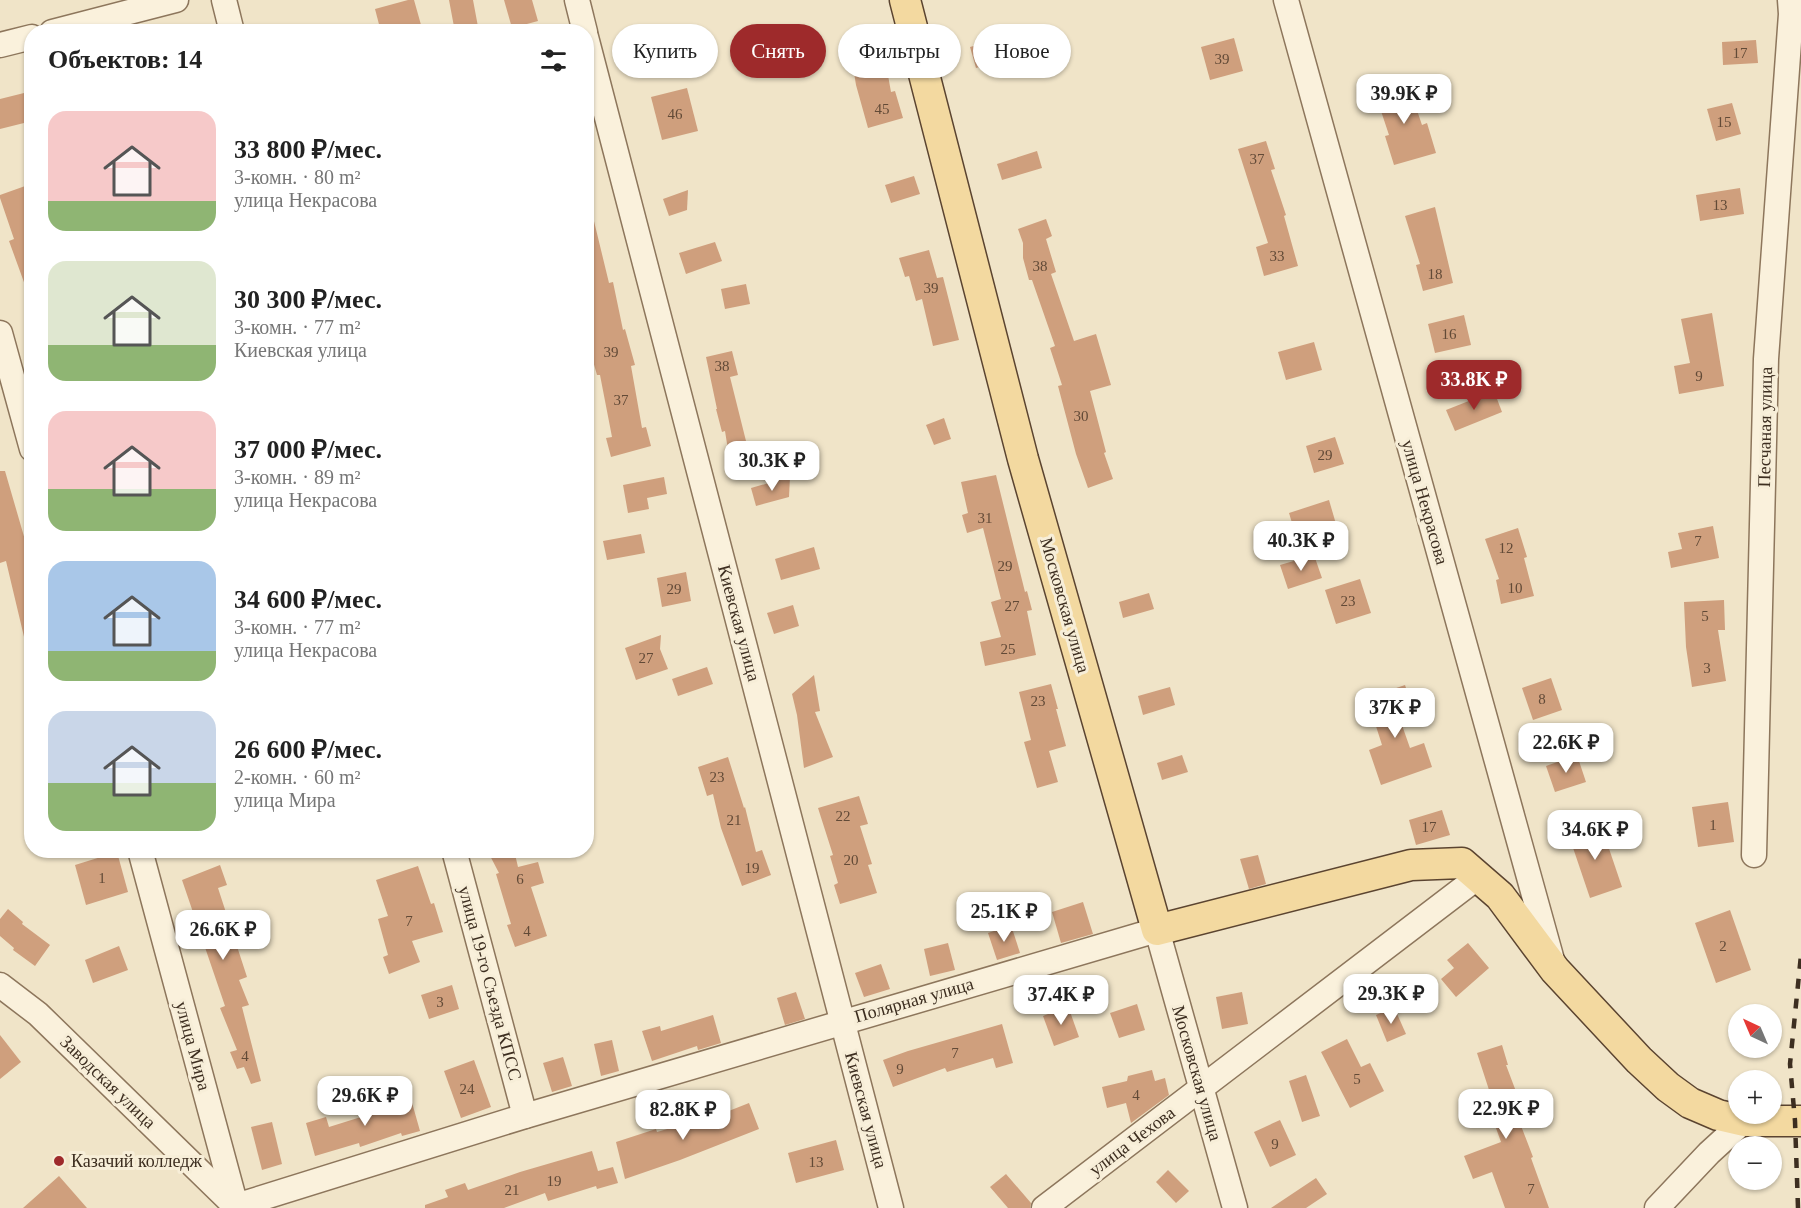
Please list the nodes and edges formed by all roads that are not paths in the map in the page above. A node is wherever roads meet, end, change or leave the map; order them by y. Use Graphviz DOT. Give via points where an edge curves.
graph roads {
  1 [pos="176,0"];
  2 [pos="224,0"];
  3 [pos="577,0"];
  4 [pos="905,0"];
  5 [pos="1286,0"];
  6 [pos="1790,0"];
  7 [pos="83,24"];
  8 [pos="230,24"];
  9 [pos="583,24"];
  10 [pos="24,39"];
  11 [pos="0,45"];
  12 [pos="594,68"];
  13 [pos="0,333"];
  14 [pos="24,420"];
  15 [pos="1754,855"];
  16 [pos="142,858"];
  17 [pos="456,858"];
  18 [pos="1478,877"];
  19 [pos="1157,930"];
  20 [pos="1555,970"];
  21 [pos="0,985"];
  22 [pos="843,1021"];
  23 [pos="1201,1088"];
  24 [pos="525,1116"];
  25 [pos="1728,1117"];
  26 [pos="1782,1121"];
  27 [pos="1801,1121"];
  28 [pos="1741,1124"];
  29 [pos="237,1207"];
  30 [pos="891,1208"];
  31 [pos="1044,1208"];
  32 [pos="1235,1208"];
  33 [pos="1657,1208"];
  1 -- 7 [label="street"];
  2 -- 8 [label="street"];
  3 -- 9 [label="street"];
  4 -- 19 [label="main road, Московская улица" via="1023,459"];
  5 -- 20 [label="street, улица Некрасова"];
  6 -- 15 [label="street, Песчаная улица" via="1766,359"];
  10 -- 11 [label="street"];
  12 -- 22 [label="street, Киевская улица"];
  13 -- 14 [label="street"];
  16 -- 29 [label="street, улица Мира"];
  17 -- 24 [label="street, улица 19-го Съезда КПСС"];
  18 -- 19 [label="main road, Полярная улица" via="1461,863 1411,865"];
  18 -- 20 [label="main road, Полярная улица" via="1500,896"];
  18 -- 23 [label="street, улица Чехова"];
  19 -- 22 [label="street, Полярная улица"];
  19 -- 23 [label="street, Московская улица"];
  20 -- 25 [label="main road, Полярная улица" via="1668,1087 1690,1103"];
  21 -- 29 [label="street, Заводская улица" via="38,1014"];
  22 -- 24 [label="street, Полярная улица"];
  22 -- 30 [label="street, Киевская улица"];
  23 -- 31 [label="street, улица Чехова"];
  23 -- 32 [label="street, Московская улица"];
  24 -- 29 [label="street, Полярная улица"];
  26 -- 27 [label="main road, Полярная улица"];
  28 -- 33 [label="street"];
}
